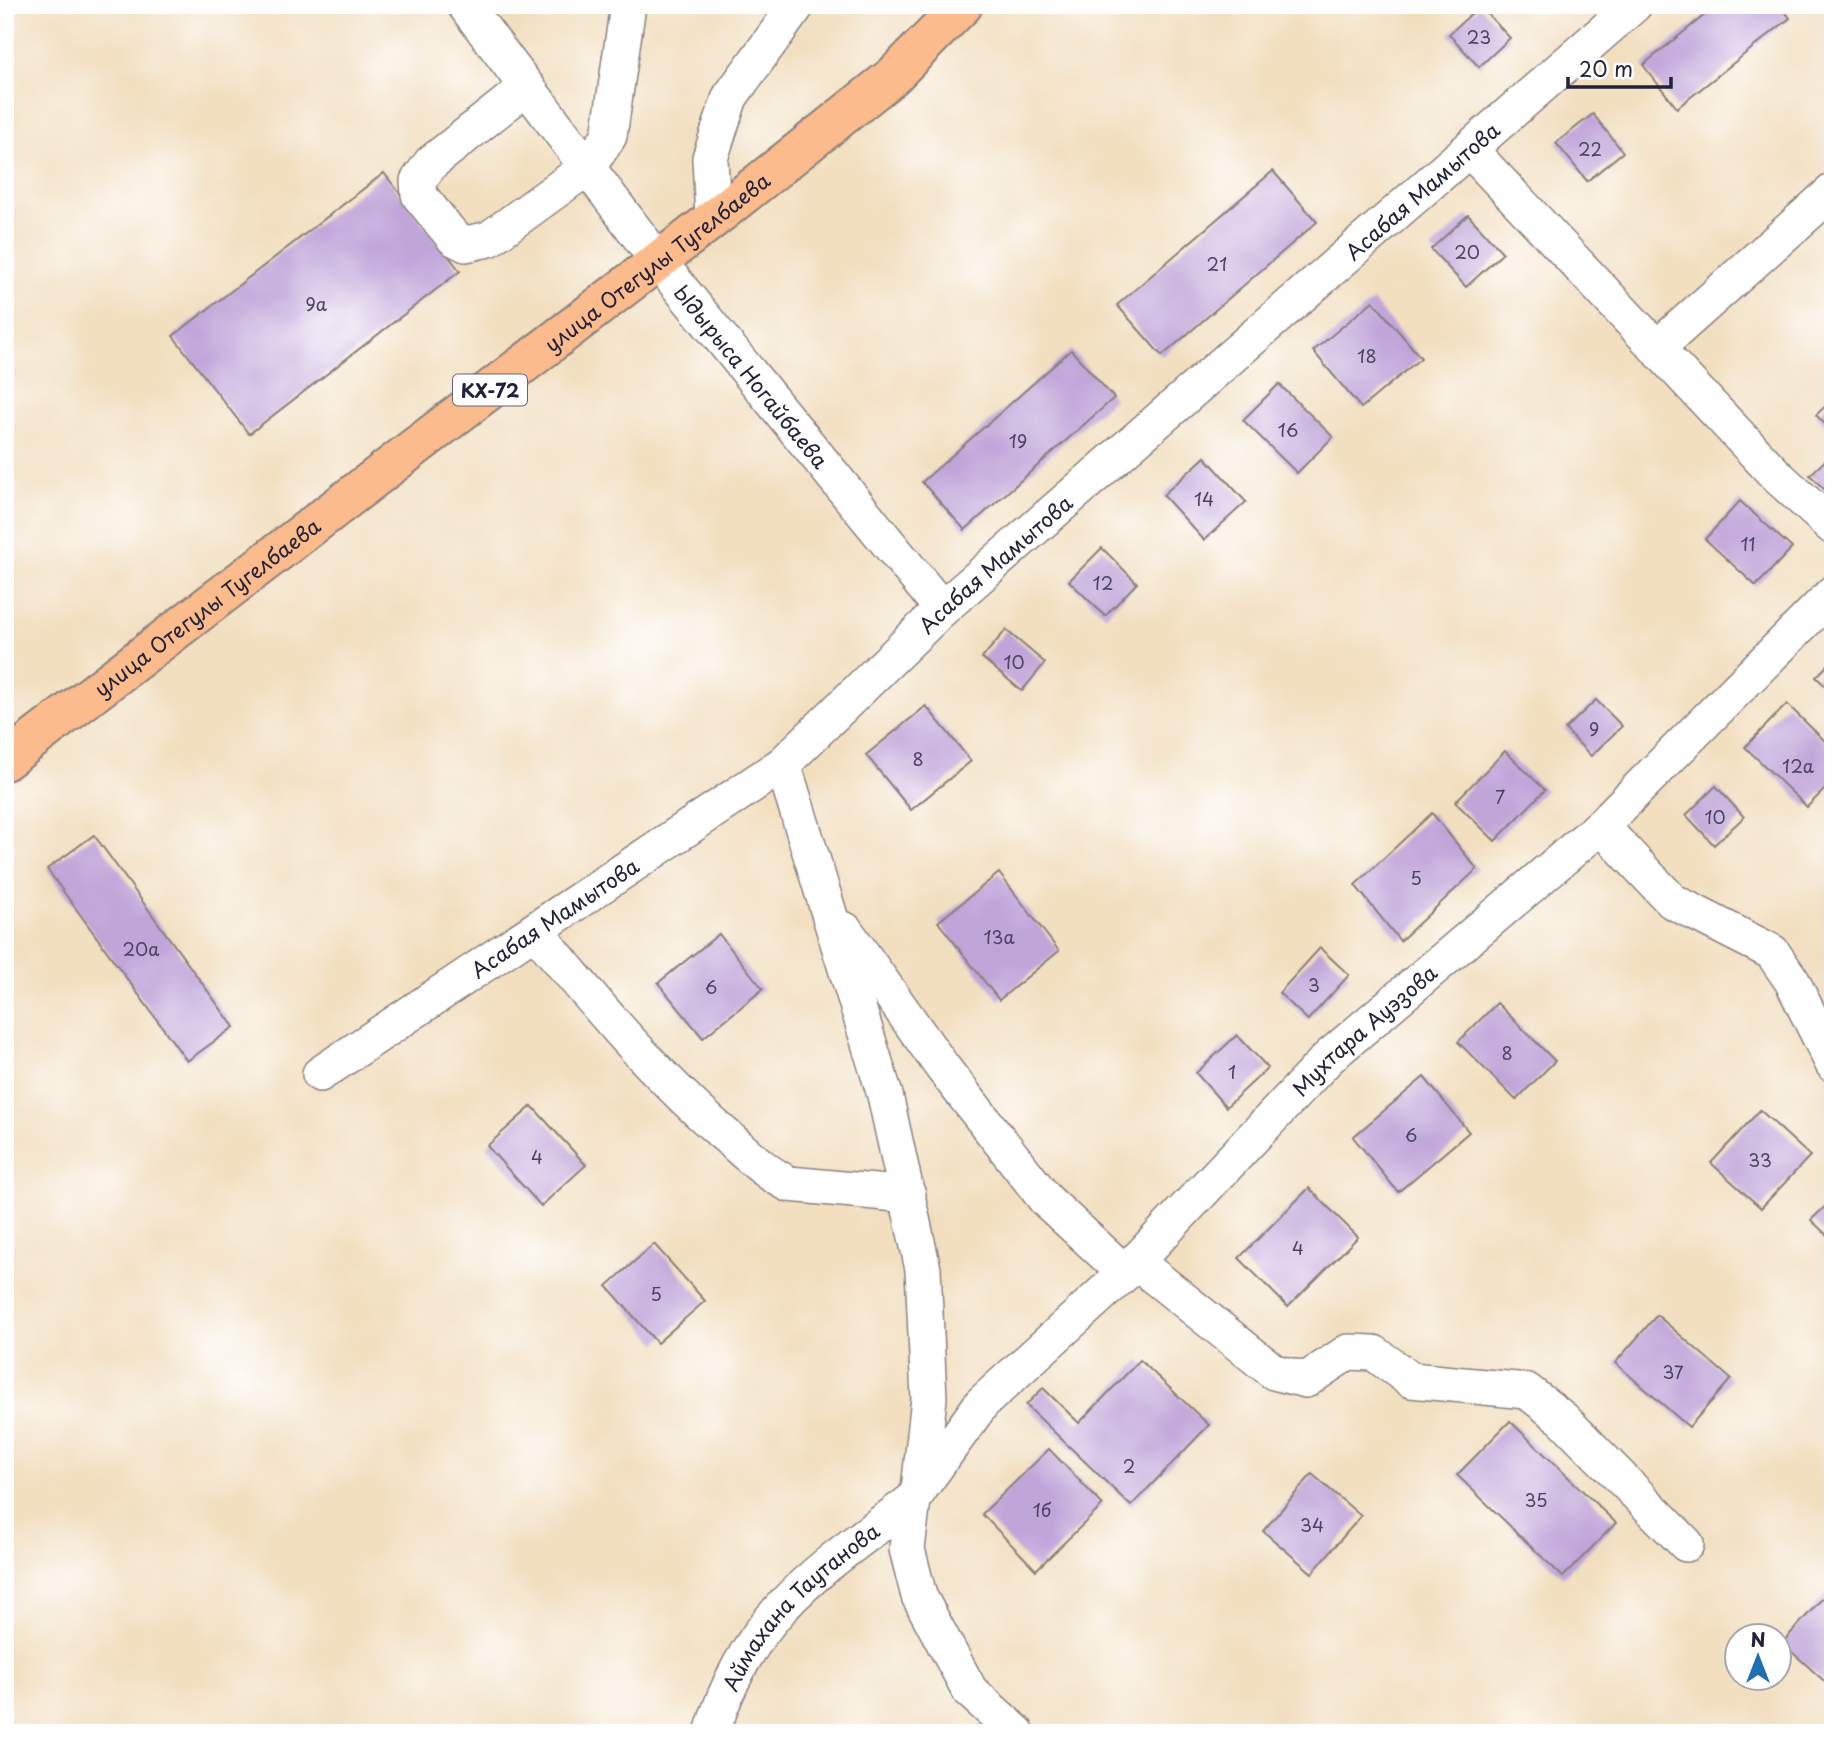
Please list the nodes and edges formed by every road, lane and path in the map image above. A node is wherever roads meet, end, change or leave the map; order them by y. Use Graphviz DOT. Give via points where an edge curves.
graph roads {
  1 [pos="465,5"];
  2 [pos="628,5"];
  3 [pos="797,5"];
  4 [pos="963,5"];
  5 [pos="1634,5"];
  6 [pos="527,87"];
  7 [pos="1469,150"];
  8 [pos="588,167"];
  9 [pos="1833,191"];
  10 [pos="712,219"];
  11 [pos="658,261"];
  12 [pos="1658,347"];
  13 [pos="1833,527"];
  14 [pos="1833,593"];
  15 [pos="942,609"];
  16 [pos="5,761"];
  17 [pos="783,764"];
  18 [pos="1601,825"];
  19 [pos="829,907"];
  20 [pos="536,932"];
  21 [pos="1833,1064"];
  22 [pos="320,1074"];
  23 [pos="908,1195"];
  24 [pos="1130,1267"];
  25 [pos="916,1495"];
  26 [pos="1686,1544"];
  27 [pos="712,1733"];
  28 [pos="1017,1733"];
  1 -- 6 [label="street, Ыдырыса Ногайбаева"];
  2 -- 8 [label="street" via="609,136"];
  3 -- 10 [label="street" via="730,97 710,158"];
  4 -- 10 [label="main road, улица Отегулы Тугелбаева / КХ-72" via="892,76"];
  5 -- 7 [label="street, Асабая Мамытова"];
  6 -- 8 [label="street, Ыдырыса Ногайбаева"];
  6 -- 8 [label="street" via="431,163 418,181 419,195 454,238 466,244 489,239"];
  7 -- 12 [label="street"];
  7 -- 15 [label="street, Асабая Мамытова"];
  8 -- 11 [label="street, Ыдырыса Ногайбаева"];
  9 -- 12 [label="street"];
  10 -- 11 [label="main road, улица Отегулы Тугелбаева / КХ-72"];
  11 -- 15 [label="street, Ыдырыса Ногайбаева"];
  11 -- 16 [label="main road, улица Отегулы Тугелбаева / КХ-72"];
  12 -- 13 [label="street" via="1777,476"];
  14 -- 18 [label="street, Мухтара Ауэзова"];
  15 -- 17 [label="street, Асабая Мамытова"];
  17 -- 19 [label="street"];
  17 -- 20 [label="street, Асабая Мамытова"];
  18 -- 21 [label="street" via="1672,901 1772,952 1792,981"];
  18 -- 24 [label="street, Мухтара Ауэзова" via="1329,1057"];
  19 -- 23 [label="street" via="885,1095"];
  19 -- 24 [label="street" via="943,1068 1046,1200"];
  20 -- 22 [label="street, Асабая Мамытова"];
  20 -- 23 [label="street" via="632,1047 773,1176 789,1184"];
  23 -- 25 [label="street" via="923,1269 929,1398"];
  24 -- 25 [label="street, Мухтара Ауэзова" via="982,1403"];
  24 -- 26 [label="street" via="1274,1372 1306,1380 1348,1352 1374,1353 1411,1380 1527,1391 1563,1419"];
  25 -- 27 [label="street, Аймахана Таутанова" via="774,1612 741,1658"];
  25 -- 28 [label="street" via="907,1549 919,1597 970,1691"];
}
